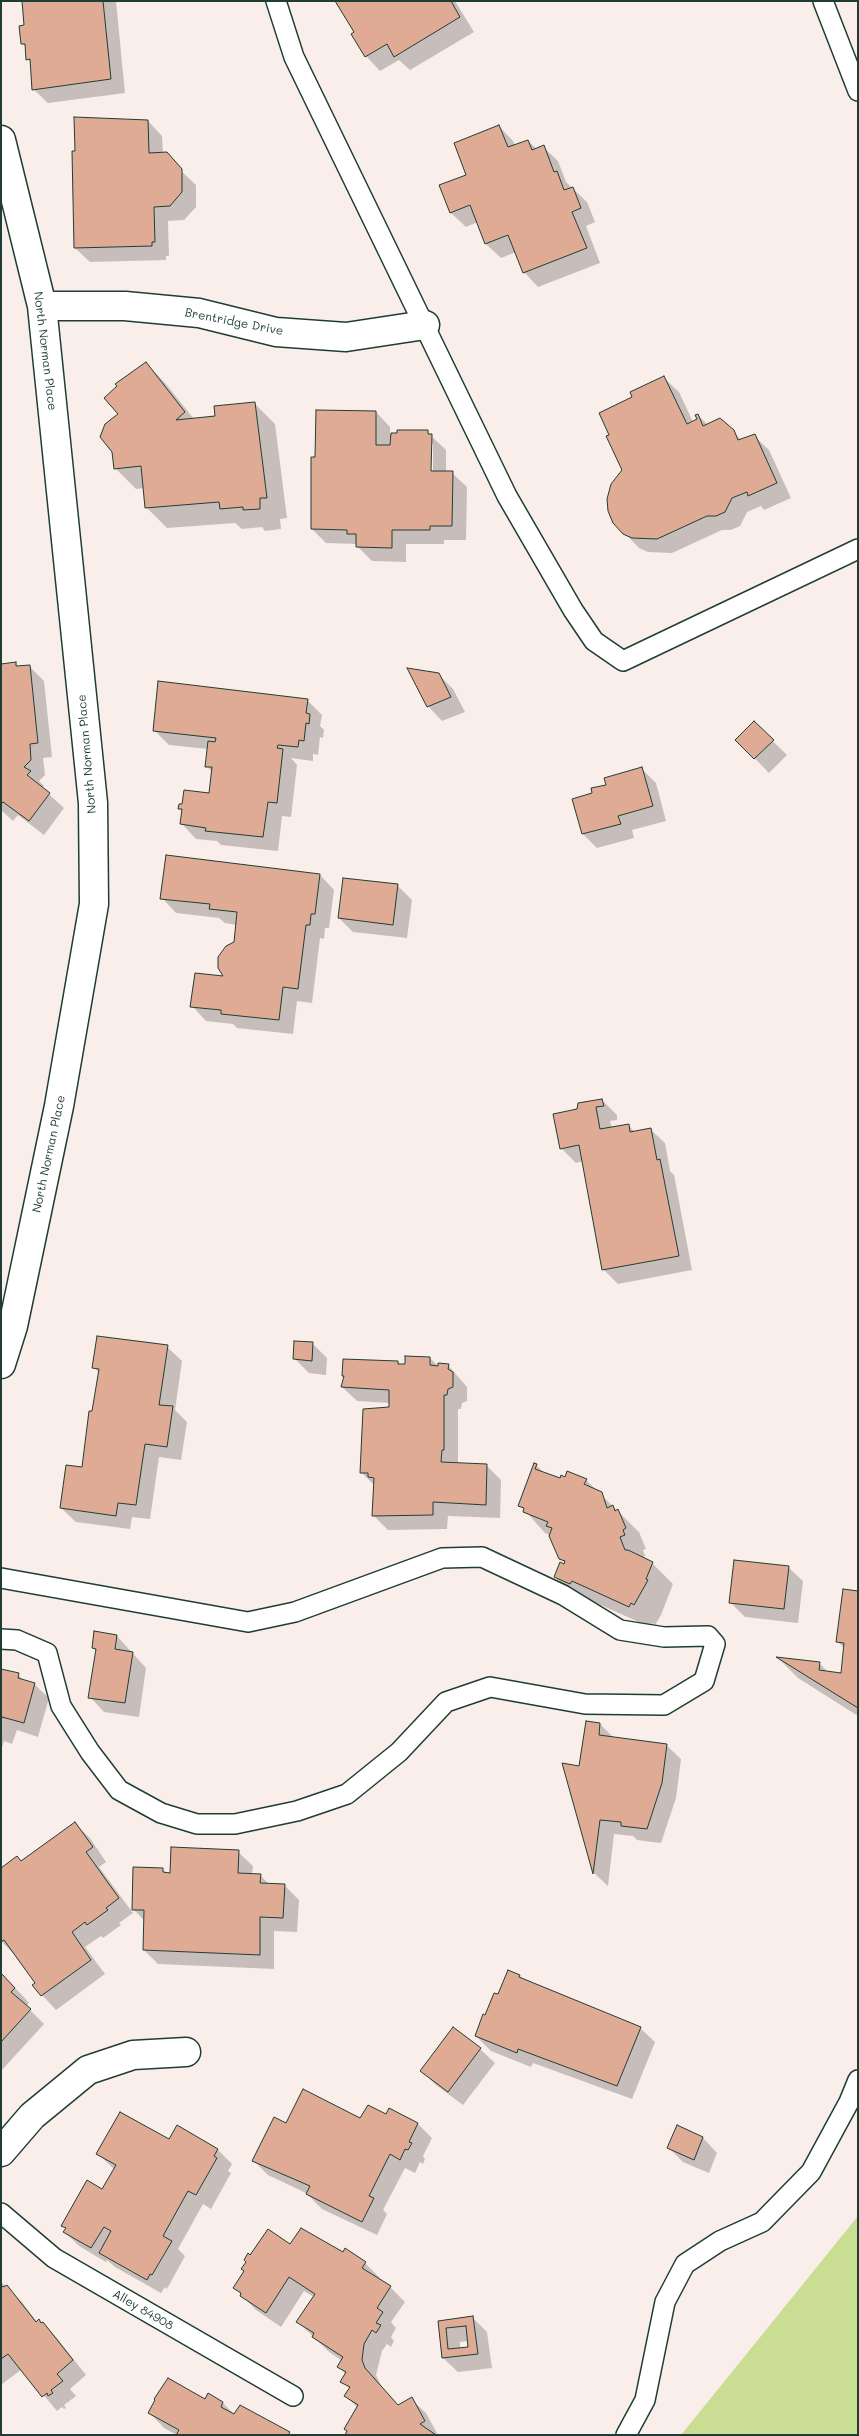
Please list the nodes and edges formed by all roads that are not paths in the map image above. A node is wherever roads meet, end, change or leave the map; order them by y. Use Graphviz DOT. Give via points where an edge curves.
graph roads {
  1 [pos="276,1"];
  2 [pos="823,1"];
  3 [pos="858,92"];
  4 [pos="1,140"];
  5 [pos="42,306"];
  6 [pos="425,325"];
  7 [pos="858,549"];
  8 [pos="1,1364"];
  9 [pos="1,1578"];
  10 [pos="1,1639"];
  11 [pos="186,2052"];
  12 [pos="858,2080"];
  13 [pos="1,2152"];
  14 [pos="1,2213"];
  15 [pos="293,2396"];
  16 [pos="626,2435"];
  1 -- 6 [label="lane" via="294,57"];
  2 -- 3 [label="lane"];
  4 -- 5 [label="street, North Norman Place"];
  5 -- 6 [label="street, Brentridge Drive" via="125,306 198,313 276,332 346,336"];
  5 -- 8 [label="street, North Norman Place" via="93,803 94,904 60,1106 13,1326"];
  6 -- 7 [label="lane" via="507,496 572,610 594,641 623,661"];
  9 -- 10 [label="lane" via="248,1622 295,1612 442,1558 482,1557 563,1595 620,1630 664,1637 708,1636 715,1644 704,1681 664,1705 585,1704 490,1687 446,1702 400,1752 347,1794 298,1811 234,1824 197,1824 161,1812 119,1790 90,1752 62,1706 47,1653 17,1640"];
  11 -- 13 [label="street" via="133,2055 88,2070 32,2116"];
  12 -- 16 [label="lane" via="811,2172 762,2222 720,2241 685,2264 665,2302 645,2400"];
  14 -- 15 [label="lane, Alley 84908" via="54,2258"];
}
